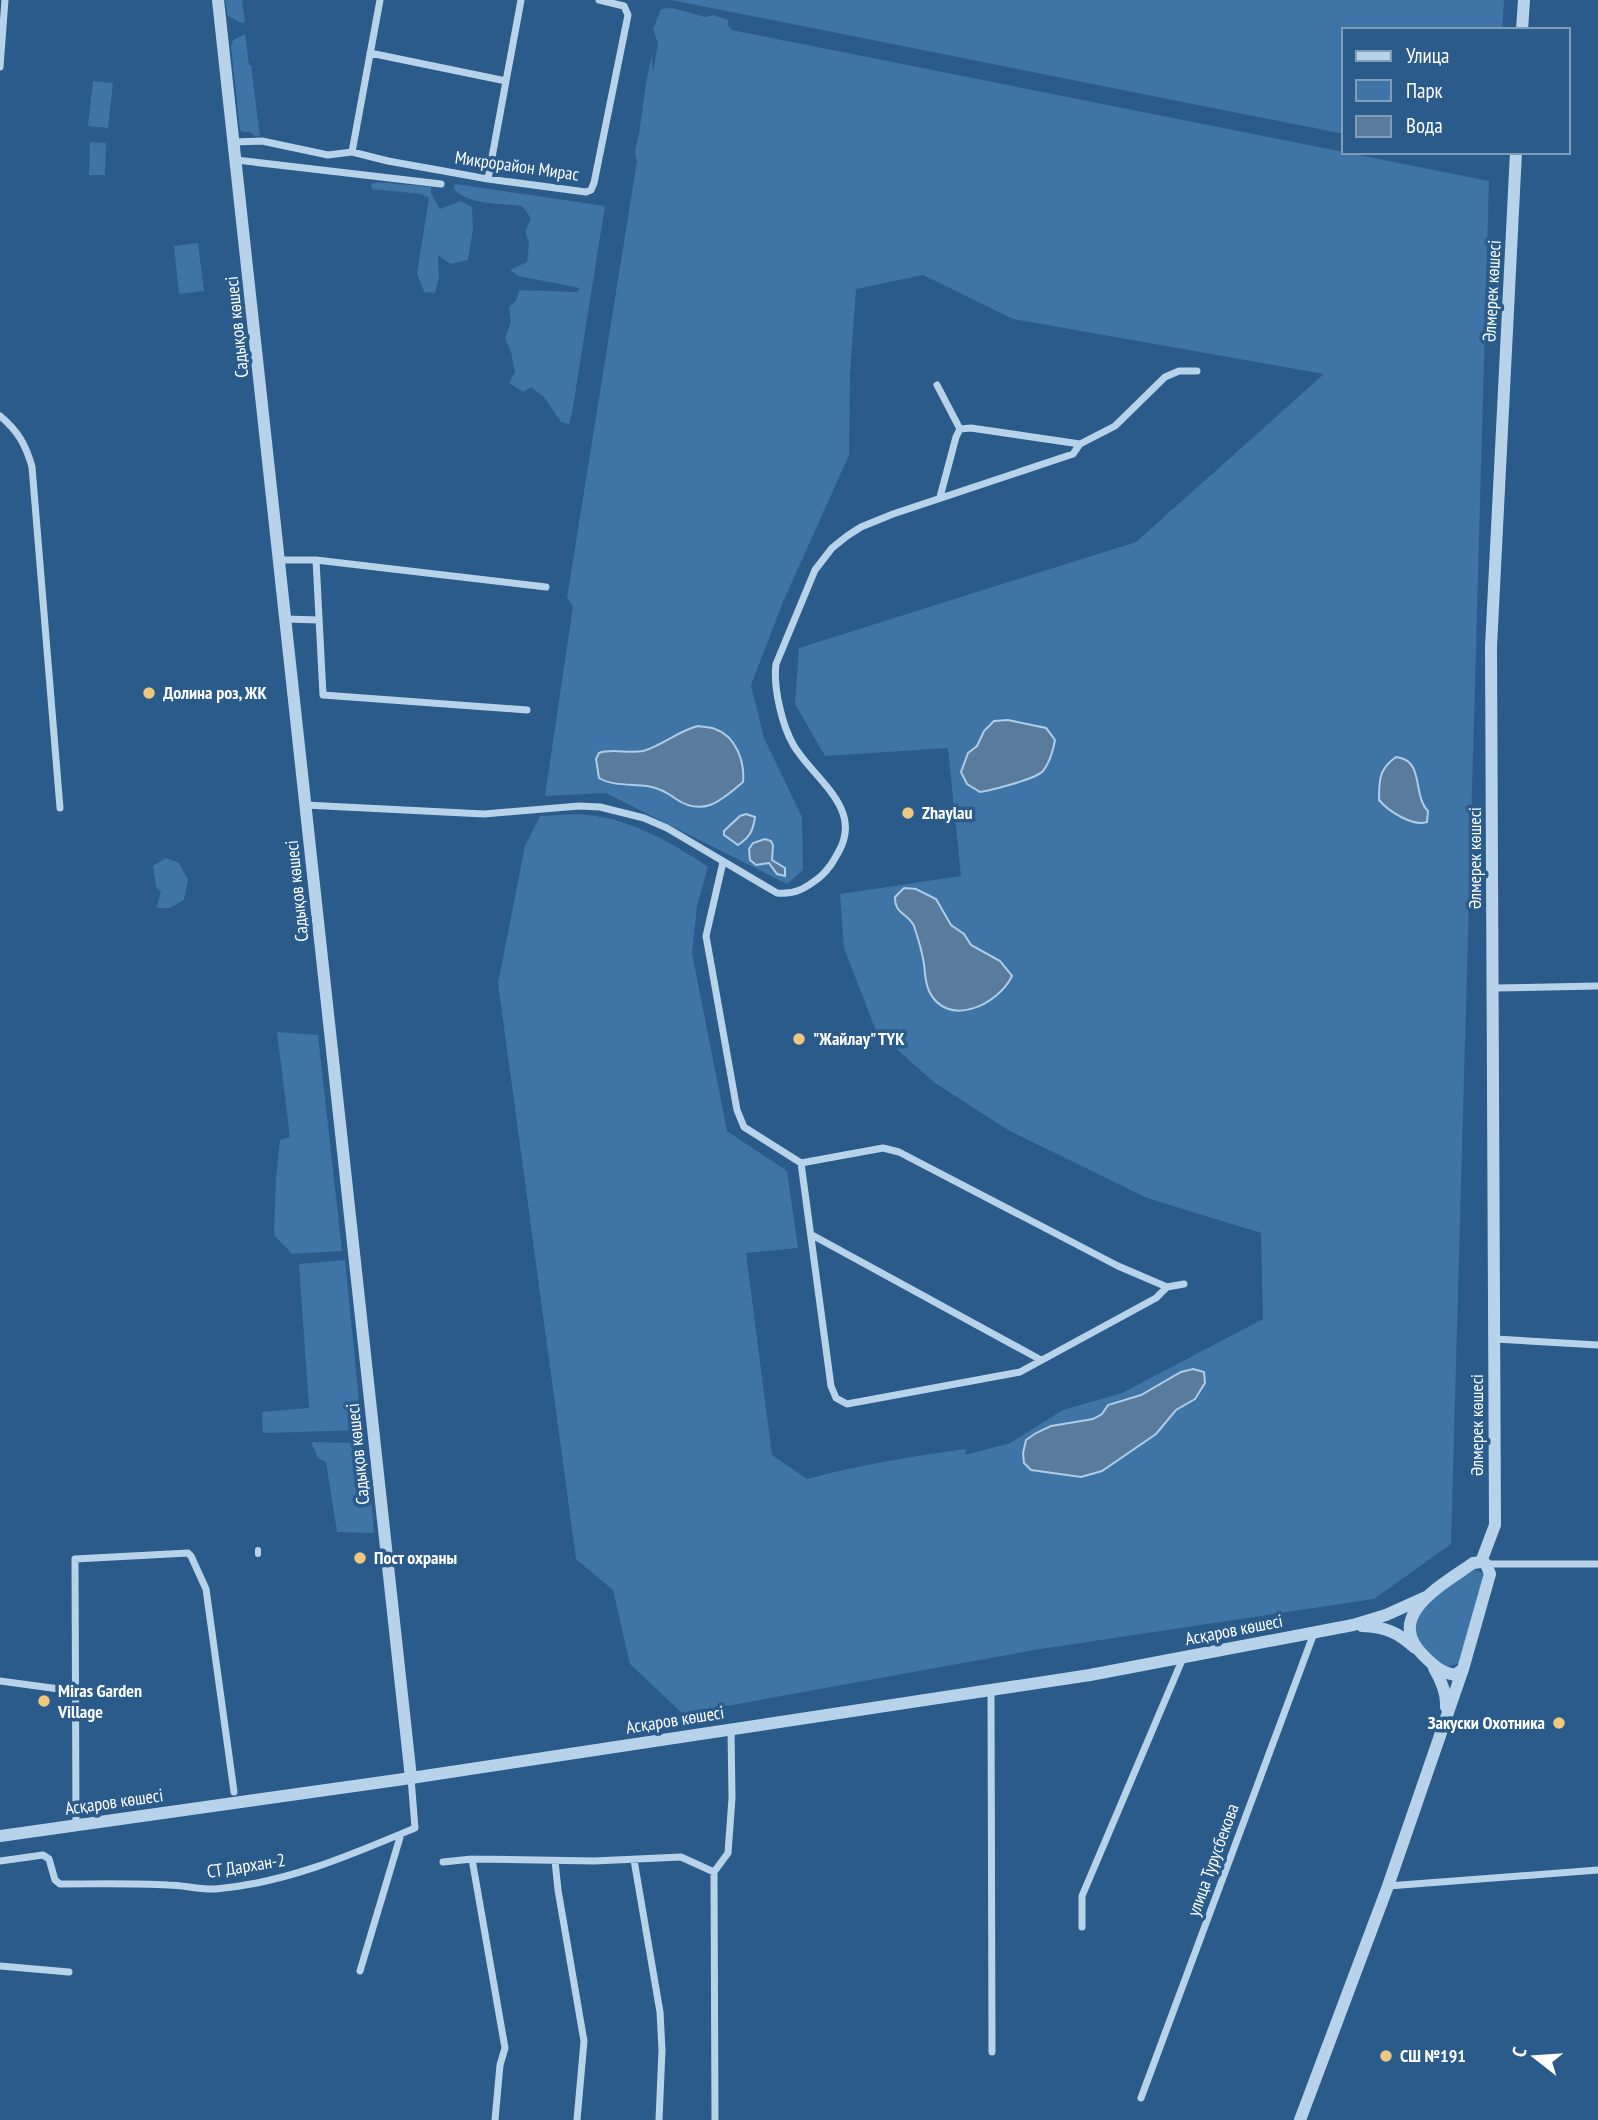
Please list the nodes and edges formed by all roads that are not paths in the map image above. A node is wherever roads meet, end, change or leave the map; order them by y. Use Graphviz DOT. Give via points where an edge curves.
graph roads {
  1 [pos="5,0"];
  2 [pos="218,0"];
  3 [pos="380,0"];
  4 [pos="521,0"];
  5 [pos="599,0"];
  6 [pos="1524,0"];
  7 [pos="1522,28"];
  8 [pos="370,53"];
  9 [pos="0,67"];
  10 [pos="506,81"];
  11 [pos="234,142"];
  12 [pos="352,152"];
  13 [pos="1516,154"];
  14 [pos="236,160"];
  15 [pos="488,179"];
  16 [pos="441,184"];
  17 [pos="1197,371"];
  18 [pos="937,385"];
  19 [pos="0,416"];
  20 [pos="960,429"];
  21 [pos="1080,444"];
  22 [pos="940,497"];
  23 [pos="279,560"];
  24 [pos="316,560"];
  25 [pos="546,587"];
  26 [pos="285,619"];
  27 [pos="320,620"];
  28 [pos="527,710"];
  29 [pos="305,805"];
  30 [pos="60,808"];
  31 [pos="723,862"];
  32 [pos="1598,986"];
  33 [pos="1494,988"];
  34 [pos="801,1163"];
  35 [pos="811,1235"];
  36 [pos="1184,1284"];
  37 [pos="1167,1287"];
  38 [pos="1495,1339"];
  39 [pos="1598,1345"];
  40 [pos="1041,1360"];
  41 [pos="1483,1563"];
  42 [pos="1598,1564"];
  43 [pos="1426,1597"];
  44 [pos="1353,1625"];
  45 [pos="1314,1633"];
  46 [pos="1183,1658"];
  47 [pos="1430,1662"];
  48 [pos="1462,1669"];
  49 [pos="0,1681"];
  50 [pos="60,1689"];
  51 [pos="991,1689"];
  52 [pos="1446,1714"];
  53 [pos="732,1729"];
  54 [pos="411,1778"];
  55 [pos="234,1792"];
  56 [pos="76,1826"];
  57 [pos="401,1834"];
  58 [pos="0,1836"];
  59 [pos="472,1859"];
  60 [pos="634,1860"];
  61 [pos="0,1861"];
  62 [pos="555,1861"];
  63 [pos="443,1862"];
  64 [pos="1598,1870"];
  65 [pos="713,1872"];
  66 [pos="1388,1886"];
  67 [pos="1082,1927"];
  68 [pos="0,1966"];
  69 [pos="360,1971"];
  70 [pos="69,1972"];
  71 [pos="992,2052"];
  72 [pos="1141,2098"];
  73 [pos="495,2120"];
  74 [pos="577,2120"];
  75 [pos="659,2120"];
  76 [pos="715,2120"];
  77 [pos="1300,2120"];
  1 -- 9 [label="street"];
  2 -- 11 [label="street, Садықов көшесі"];
  3 -- 8 [label="street"];
  4 -- 10 [label="street, Микрорайон Мирас"];
  5 -- 15 [label="street, Микрорайон Мирас" via="624,6 628,15 591,190"];
  6 -- 7 [label="street"];
  8 -- 10 [label="street"];
  8 -- 12 [label="street"];
  10 -- 15 [label="street, Микрорайон Мирас"];
  11 -- 12 [label="street, Микрорайон Мирас" via="262,141 328,155"];
  11 -- 14 [label="street, Садықов көшесі"];
  12 -- 15 [label="street, Микрорайон Мирас"];
  13 -- 33 [label="street, Әлмерек көшесі" via="1491,647"];
  14 -- 16 [label="street"];
  14 -- 23 [label="street, Садықов көшесі"];
  17 -- 21 [label="street" via="1165,377 1115,426"];
  18 -- 20 [label="street"];
  19 -- 30 [label="street" via="24,441 32,467"];
  20 -- 21 [label="street"];
  20 -- 22 [label="street"];
  21 -- 22 [label="street" via="1061,460"];
  22 -- 31 [label="street" via="861,527 832,548 815,570 776,664 775,691 792,743 827,784 842,810 846,830 830,869 789,895 777,893"];
  23 -- 24 [label="street"];
  23 -- 26 [label="street, Садықов көшесі"];
  24 -- 25 [label="street"];
  24 -- 27 [label="street"];
  26 -- 27 [label="street"];
  26 -- 29 [label="street, Садықов көшесі"];
  27 -- 28 [label="street" via="323,695"];
  29 -- 31 [label="street" via="484,814 600,807 667,828"];
  29 -- 54 [label="street, Садықов көшесі"];
  31 -- 34 [label="street" via="706,936 737,1111 744,1127"];
  32 -- 33 [label="street"];
  33 -- 38 [label="street, Әлмерек көшесі"];
  34 -- 35 [label="street"];
  34 -- 37 [label="street" via="883,1148 899,1152"];
  35 -- 40 [label="street"];
  35 -- 40 [label="street" via="831,1386 836,1398 847,1404 1020,1372"];
  36 -- 37 [label="street"];
  37 -- 40 [label="street" via="1156,1298"];
  38 -- 39 [label="street"];
  38 -- 41 [label="street, Әлмерек көшесі" via="1495,1525"];
  41 -- 42 [label="street"];
  41 -- 43 [label="street" via="1473,1563"];
  41 -- 48 [label="street, Әлмерек көшесі" via="1490,1574"];
  43 -- 44 [label="street"];
  43 -- 47 [label="street" via="1414,1611 1409,1630 1415,1647"];
  44 -- 45 [label="street, Асқаров көшесі"];
  44 -- 47 [label="street" via="1400,1634"];
  45 -- 46 [label="street, Асқаров көшесі"];
  45 -- 72 [label="street, улица Турусбекова"];
  46 -- 51 [label="street, Асқаров көшесі"];
  46 -- 67 [label="street" via="1082,1896"];
  47 -- 48 [label="street" via="1443,1673 1455,1675"];
  47 -- 52 [label="street" via="1447,1699"];
  48 -- 52 [label="street, Әлмерек көшесі"];
  49 -- 50 [label="street"];
  51 -- 53 [label="street, Асқаров көшесі"];
  51 -- 71 [label="street"];
  52 -- 66 [label="street"];
  53 -- 54 [label="street, Асқаров көшесі"];
  53 -- 65 [label="street" via="728,1853"];
  54 -- 56 [label="street, Асқаров көшесі"];
  54 -- 57 [label="street" via="415,1828"];
  55 -- 56 [label="street" via="206,1589 191,1556 188,1552 75,1559"];
  56 -- 58 [label="street, Асқаров көшесі"];
  57 -- 61 [label="street, СТ Дархан-2" via="325,1865 216,1889 60,1884 43,1855"];
  57 -- 69 [label="street"];
  59 -- 62 [label="street"];
  59 -- 63 [label="street"];
  59 -- 73 [label="street" via="505,2048"];
  60 -- 62 [label="street"];
  60 -- 65 [label="street" via="681,1857"];
  60 -- 75 [label="street" via="660,2012"];
  62 -- 74 [label="street" via="584,2041"];
  64 -- 66 [label="street"];
  65 -- 76 [label="street"];
  66 -- 77 [label="street"];
  68 -- 70 [label="street"];
}
